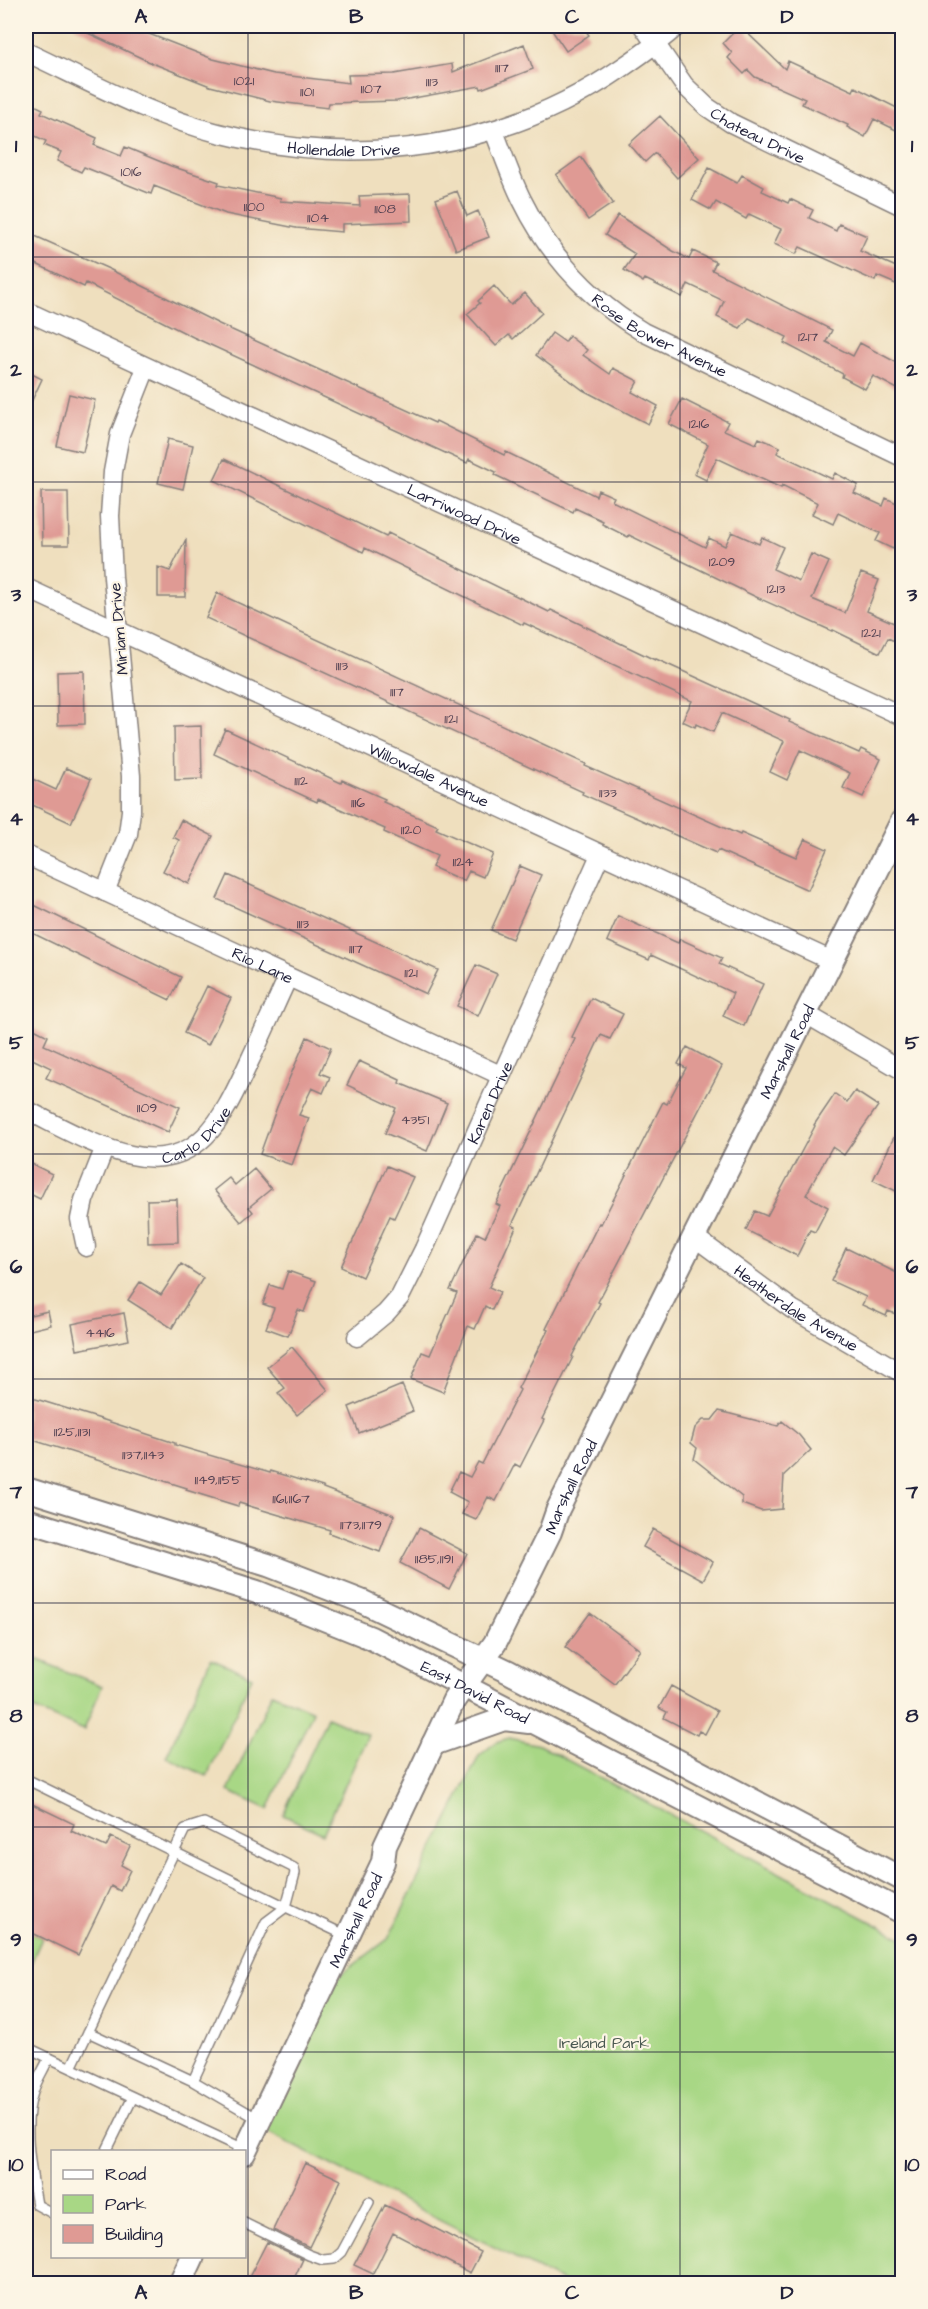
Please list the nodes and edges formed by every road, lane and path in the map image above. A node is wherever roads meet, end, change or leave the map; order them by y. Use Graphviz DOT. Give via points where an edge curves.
graph roads {
  1 [pos="643,26"];
  2 [pos="677,26"];
  3 [pos="893,26"];
  4 [pos="903,34"];
  5 [pos="656,44"];
  6 [pos="26,52"];
  7 [pos="494,131"];
  8 [pos="903,206"];
  9 [pos="26,311"];
  10 [pos="146,368"];
  11 [pos="903,457"];
  12 [pos="26,588"];
  13 [pos="118,630"];
  14 [pos="903,716"];
  15 [pos="903,821"];
  16 [pos="26,855"];
  17 [pos="600,855"];
  18 [pos="105,892"];
  19 [pos="832,961"];
  20 [pos="288,977"];
  21 [pos="806,1014"];
  22 [pos="903,1070"];
  23 [pos="501,1075"];
  24 [pos="26,1110"];
  25 [pos="105,1147"];
  26 [pos="693,1236"];
  27 [pos="86,1247"];
  28 [pos="357,1337"];
  29 [pos="903,1373"];
  30 [pos="26,1489"];
  31 [pos="26,1520"];
  32 [pos="483,1659"];
  33 [pos="465,1685"];
  34 [pos="538,1723"];
  35 [pos="433,1744"];
  36 [pos="26,1779"];
  37 [pos="174,1853"];
  38 [pos="903,1879"];
  39 [pos="286,1907"];
  40 [pos="903,1912"];
  41 [pos="347,1936"];
  42 [pos="88,2032"];
  43 [pos="26,2047"];
  44 [pos="49,2058"];
  45 [pos="71,2068"];
  46 [pos="193,2082"];
  47 [pos="134,2097"];
  48 [pos="260,2120"];
  49 [pos="107,2150"];
  50 [pos="241,2150"];
  51 [pos="246,2150"];
  52 [pos="369,2202"];
  53 [pos="51,2212"];
  54 [pos="246,2224"];
  55 [pos="192,2258"];
  56 [pos="180,2283"];
  1 -- 5 [label="street, Chateau Drive"];
  2 -- 5 [label="street, Hollendale Drive"];
  3 -- 4 [label="lane"];
  5 -- 7 [label="street, Hollendale Drive" via="602,82"];
  5 -- 8 [label="street, Chateau Drive" via="684,85 731,123"];
  6 -- 7 [label="street, Hollendale Drive" via="171,118 263,142 310,148 408,148"];
  7 -- 11 [label="street, Rose Bower Avenue" via="521,199 540,233 592,295 618,316 643,332"];
  9 -- 10 [label="street, Larriwood Drive"];
  10 -- 13 [label="street, Miriam Drive" via="126,417 113,472 110,516"];
  10 -- 14 [label="street, Larriwood Drive"];
  12 -- 13 [label="street, Willowdale Avenue"];
  13 -- 17 [label="street, Willowdale Avenue"];
  13 -- 18 [label="street, Miriam Drive" via="131,812 128,834"];
  15 -- 19 [label="street, Marshall Road"];
  16 -- 18 [label="street, Rio Lane"];
  17 -- 19 [label="street, Willowdale Avenue"];
  17 -- 23 [label="street, Karen Drive"];
  18 -- 20 [label="street, Rio Lane"];
  19 -- 21 [label="street, Marshall Road"];
  20 -- 23 [label="street, Rio Lane"];
  20 -- 25 [label="street, Carlo Drive" via="226,1112 210,1132 196,1145 177,1154 157,1157"];
  21 -- 22 [label="street"];
  21 -- 26 [label="street, Marshall Road"];
  23 -- 28 [label="street, Karen Drive" via="400,1297"];
  24 -- 25 [label="street, Carlo Drive"];
  25 -- 27 [label="street" via="80,1219"];
  26 -- 29 [label="street, Heatherdale Avenue" via="792,1309"];
  26 -- 32 [label="street, Marshall Road" via="495,1643"];
  30 -- 32 [label="street, East David Road" via="315,1581"];
  31 -- 33 [label="street, East David Road" via="317,1614"];
  32 -- 33 [label="street, Marshall Road"];
  32 -- 38 [label="street, East David Road"];
  33 -- 34 [label="street, East David Road"];
  33 -- 35 [label="street, Marshall Road"];
  34 -- 35 [label="street" via="504,1719"];
  34 -- 40 [label="street, East David Road"];
  35 -- 41 [label="street, Marshall Road"];
  36 -- 37 [label="lane"];
  37 -- 39 [label="lane"];
  37 -- 39 [label="lane" via="185,1830 204,1824 294,1868"];
  37 -- 42 [label="lane"];
  39 -- 41 [label="lane"];
  39 -- 46 [label="lane" via="266,1922"];
  41 -- 48 [label="street, Marshall Road"];
  42 -- 45 [label="lane"];
  42 -- 46 [label="lane"];
  43 -- 44 [label="lane"];
  44 -- 45 [label="lane"];
  44 -- 53 [label="lane" via="32,2093 28,2128 37,2205"];
  45 -- 47 [label="lane"];
  46 -- 48 [label="lane"];
  47 -- 49 [label="lane"];
  47 -- 50 [label="lane"];
  48 -- 51 [label="street, Marshall Road"];
  52 -- 54 [label="lane" via="342,2252 334,2259 309,2254"];
  55 -- 56 [label="street"];
}
